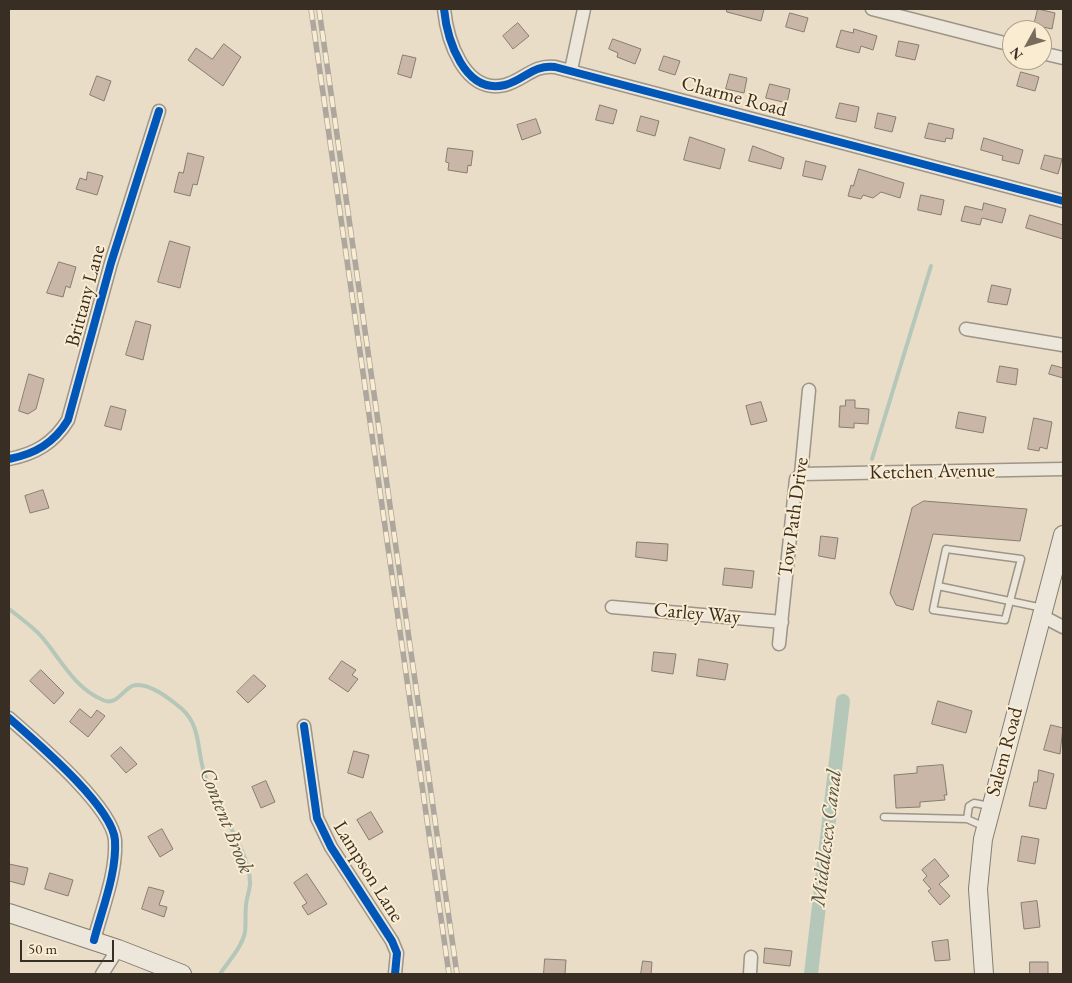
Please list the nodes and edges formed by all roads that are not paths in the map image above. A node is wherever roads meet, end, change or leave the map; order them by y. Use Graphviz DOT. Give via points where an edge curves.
graph roads {
  1 [pos="444,9"];
  2 [pos="584,9"];
  3 [pos="872,9"];
  4 [pos="1002,42"];
  5 [pos="571,70"];
  6 [pos="159,111"];
  7 [pos="1063,200"];
  8 [pos="966,329"];
  9 [pos="1063,345"];
  10 [pos="809,390"];
  11 [pos="9,459"];
  12 [pos="1063,470"];
  13 [pos="801,474"];
  14 [pos="1063,535"];
  15 [pos="938,586"];
  16 [pos="1010,602"];
  17 [pos="612,607"];
  18 [pos="1043,613"];
  19 [pos="782,622"];
  20 [pos="1063,627"];
  21 [pos="779,644"];
  22 [pos="9,718"];
  23 [pos="304,726"];
  24 [pos="991,806"];
  25 [pos="884,817"];
  26 [pos="967,819"];
  27 [pos="986,828"];
  28 [pos="9,913"];
  29 [pos="94,940"];
  30 [pos="118,949"];
  31 [pos="751,957"];
  32 [pos="102,974"];
  33 [pos="182,974"];
  34 [pos="394,974"];
  35 [pos="750,974"];
  36 [pos="984,974"];
  1 -- 5 [label="street, Charme Road" via="459,61 470,75 486,83 503,85 540,67"];
  2 -- 5 [label="street"];
  3 -- 4 [label="street"];
  5 -- 7 [label="street, Charme Road"];
  6 -- 11 [label="street, Brittany Lane" via="111,263 68,420 57,436 40,450"];
  8 -- 9 [label="street"];
  10 -- 13 [label="street, Tow Path Drive"];
  12 -- 13 [label="street, Ketchen Avenue"];
  13 -- 19 [label="street, Tow Path Drive" via="796,479"];
  14 -- 18 [label="main road, Salem Road"];
  15 -- 16 [label="lane"];
  15 -- 16 [label="lane" via="933,610 1006,620"];
  15 -- 16 [label="lane" via="946,549 1021,560"];
  16 -- 18 [label="lane"];
  17 -- 19 [label="street, Carley Way"];
  18 -- 20 [label="street"];
  18 -- 24 [label="main road, Salem Road"];
  19 -- 21 [label="street, Tow Path Drive"];
  22 -- 29 [label="street" via="92,797 112,827 115,838 113,866"];
  23 -- 34 [label="street, Lampson Lane" via="317,818 331,847 392,941 397,953"];
  24 -- 26 [label="lane" via="974,803 969,806"];
  24 -- 27 [label="main road, Salem Road"];
  25 -- 26 [label="lane"];
  26 -- 27 [label="lane"];
  27 -- 36 [label="main road, Salem Road" via="978,890"];
  28 -- 29 [label="main road"];
  29 -- 30 [label="main road"];
  30 -- 32 [label="street"];
  30 -- 33 [label="main road"];
  31 -- 35 [label="street"];
}
